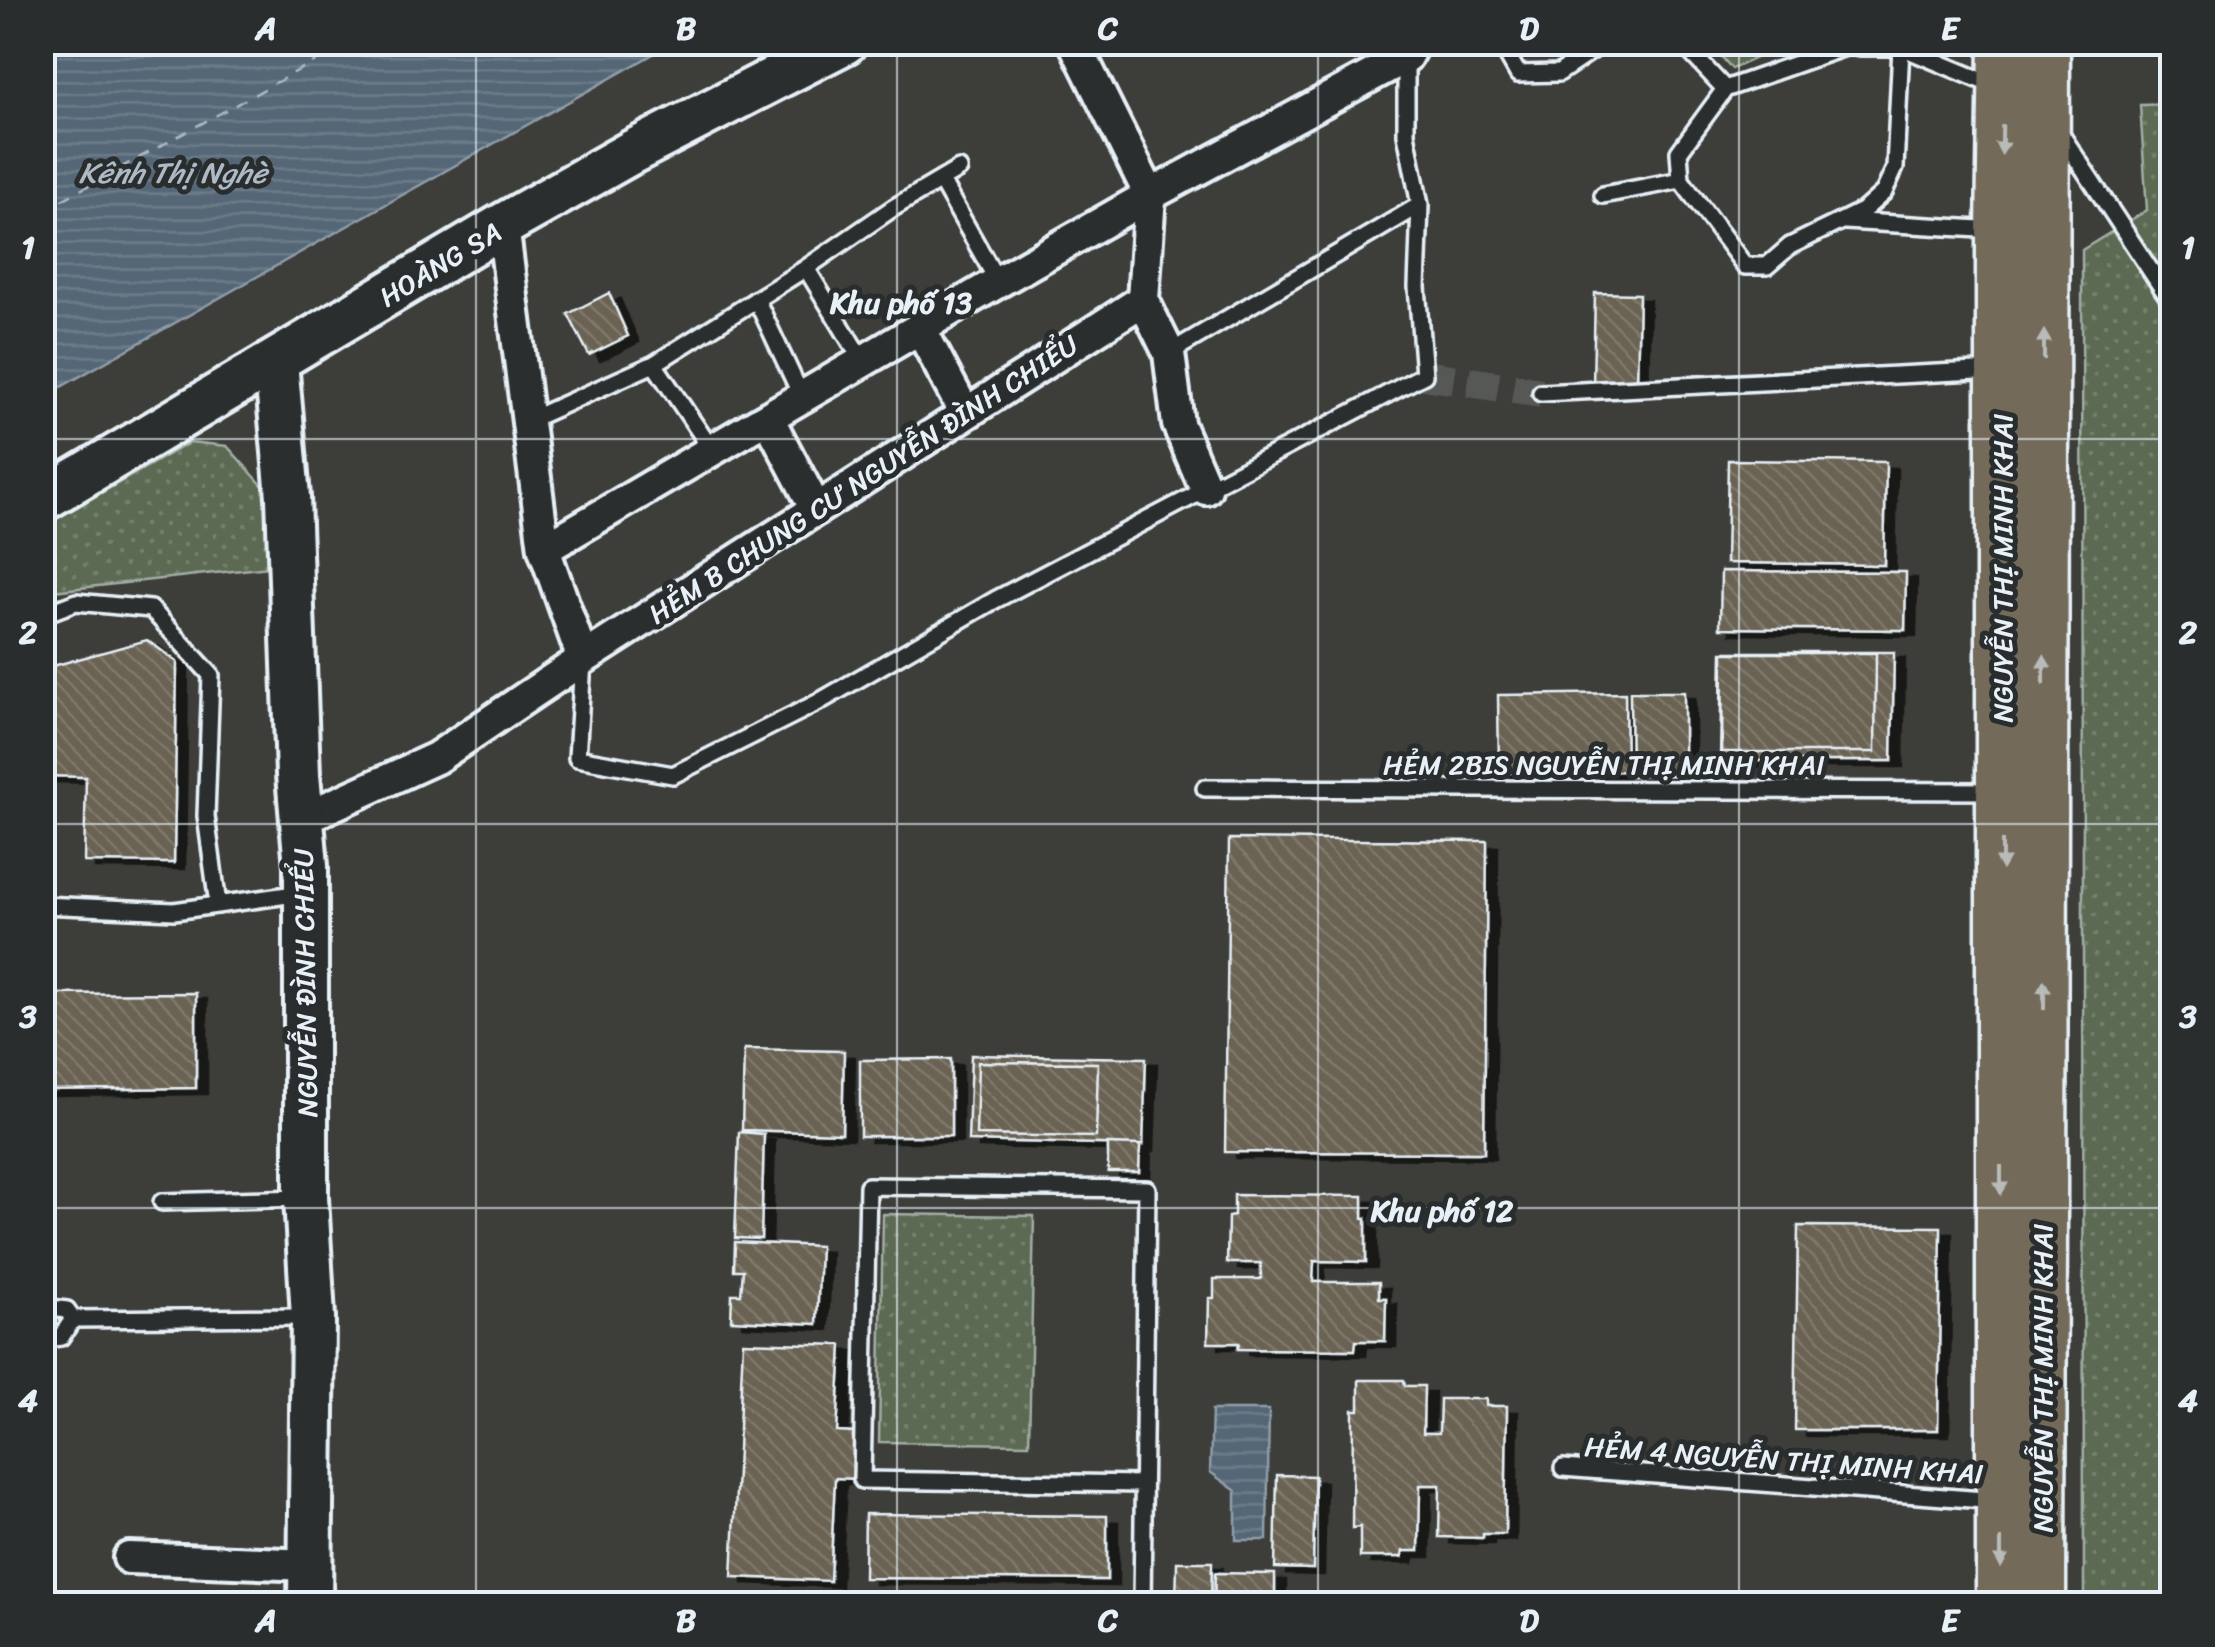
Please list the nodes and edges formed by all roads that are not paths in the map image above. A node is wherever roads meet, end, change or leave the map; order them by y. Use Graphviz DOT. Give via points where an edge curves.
graph roads {
  1 [pos="845,42"];
  2 [pos="1074,42"];
  3 [pos="1500,42"];
  4 [pos="1605,42"];
  5 [pos="1681,42"];
  6 [pos="2004,42"];
  7 [pos="2045,42"];
  8 [pos="1901,46"];
  9 [pos="1410,50"];
  10 [pos="1724,89"];
  11 [pos="2024,100"];
  12 [pos="959,168"];
  13 [pos="1681,180"];
  14 [pos="941,181"];
  15 [pos="1603,195"];
  16 [pos="1150,196"];
  17 [pos="1420,204"];
  18 [pos="1845,220"];
  19 [pos="504,226"];
  20 [pos="2001,230"];
  21 [pos="806,268"];
  22 [pos="998,282"];
  23 [pos="756,298"];
  24 [pos="1142,300"];
  25 [pos="2172,304"];
  26 [pos="920,328"];
  27 [pos="1169,353"];
  28 [pos="276,362"];
  29 [pos="863,362"];
  30 [pos="654,364"];
  31 [pos="2002,372"];
  32 [pos="1541,393"];
  33 [pos="802,397"];
  34 [pos="965,413"];
  35 [pos="768,418"];
  36 [pos="527,421"];
  37 [pos="712,450"];
  38 [pos="1206,490"];
  39 [pos="42,500"];
  40 [pos="816,509"];
  41 [pos="544,549"];
  42 [pos="42,615"];
  43 [pos="583,660"];
  44 [pos="1205,788"];
  45 [pos="2002,790"];
  46 [pos="302,820"];
  47 [pos="306,893"];
  48 [pos="42,904"];
  49 [pos="218,904"];
  50 [pos="2022,1093"];
  51 [pos="306,1198"];
  52 [pos="162,1202"];
  53 [pos="42,1308"];
  54 [pos="313,1317"];
  55 [pos="73,1319"];
  56 [pos="42,1340"];
  57 [pos="1562,1468"];
  58 [pos="1144,1484"];
  59 [pos="2001,1502"];
  60 [pos="130,1558"];
  61 [pos="311,1585"];
  62 [pos="1142,1604"];
  63 [pos="2001,1604"];
  64 [pos="2041,1604"];
  1 -- 19 [label="street, HOÀNG SA"];
  2 -- 16 [label="street"];
  3 -- 4 [label="lane" via="1518,74 1559,72"];
  5 -- 10 [label="lane"];
  6 -- 11 [label="main road, NGUYỄN THỊ MINH KHAI"];
  7 -- 11 [label="main road, NGUYỄN THỊ MINH KHAI"];
  8 -- 10 [label="lane" via="1845,47"];
  8 -- 11 [label="lane"];
  8 -- 18 [label="lane" via="1895,168 1884,192"];
  9 -- 16 [label="street"];
  9 -- 17 [label="lane" via="1406,134"];
  10 -- 13 [label="lane" via="1679,152"];
  11 -- 20 [label="main road, NGUYỄN THỊ MINH KHAI, one-way"];
  11 -- 25 [label="lane"];
  50 -- 11 [label="main road, NGUYỄN THỊ MINH KHAI, one-way"];
  12 -- 14 [label="lane"];
  13 -- 15 [label="lane"];
  13 -- 18 [label="lane" via="1745,266 1767,266 1790,246"];
  14 -- 21 [label="lane"];
  14 -- 22 [label="lane"];
  16 -- 22 [label="street"];
  16 -- 24 [label="street"];
  17 -- 27 [label="lane"];
  17 -- 38 [label="lane" via="1424,375"];
  18 -- 20 [label="lane"];
  19 -- 28 [label="street, HOÀNG SA"];
  19 -- 36 [label="street"];
  20 -- 31 [label="main road, NGUYỄN THỊ MINH KHAI"];
  21 -- 23 [label="lane"];
  21 -- 29 [label="lane"];
  22 -- 26 [label="street"];
  23 -- 30 [label="lane"];
  23 -- 33 [label="lane"];
  24 -- 27 [label="street"];
  24 -- 34 [label="street, HẺM B CHUNG CƯ NGUYỄN ÐÌNH CHIỂU"];
  26 -- 29 [label="street"];
  26 -- 34 [label="street"];
  27 -- 38 [label="street" via="1178,424"];
  28 -- 39 [label="street, HOÀNG SA"];
  28 -- 46 [label="street, NGUYỄN ĐÌNH CHIỂU"];
  29 -- 33 [label="street"];
  30 -- 36 [label="lane"];
  30 -- 37 [label="lane"];
  31 -- 32 [label="lane"];
  31 -- 45 [label="main road, NGUYỄN THỊ MINH KHAI"];
  33 -- 35 [label="street"];
  34 -- 40 [label="street, HẺM B CHUNG CƯ NGUYỄN ÐÌNH CHIỂU"];
  35 -- 37 [label="street"];
  35 -- 40 [label="street"];
  36 -- 41 [label="street"];
  37 -- 41 [label="street"];
  38 -- 43 [label="lane" via="673,775 577,758"];
  40 -- 43 [label="street, HẺM B CHUNG CƯ NGUYỄN ÐÌNH CHIỂU"];
  41 -- 43 [label="street"];
  42 -- 49 [label="lane" via="76,602 151,609 211,675 206,816"];
  43 -- 46 [label="street, HẺM B CHUNG CƯ NGUYỄN ÐÌNH CHIỂU" via="436,758"];
  44 -- 45 [label="lane, HẺM 2BIS NGUYỄN THỊ MINH KHAI"];
  45 -- 50 [label="main road, NGUYỄN THỊ MINH KHAI, one-way"];
  46 -- 47 [label="street, NGUYỄN ĐÌNH CHIỂU"];
  47 -- 49 [label="lane"];
  47 -- 51 [label="street, NGUYỄN ĐÌNH CHIỂU"];
  48 -- 49 [label="lane" via="174,911"];
  50 -- 59 [label="main road, NGUYỄN THỊ MINH KHAI, one-way"];
  50 -- 64 [label="main road, NGUYỄN THỊ MINH KHAI"];
  51 -- 52 [label="lane"];
  51 -- 54 [label="street, NGUYỄN ĐÌNH CHIỂU"];
  53 -- 55 [label="lane" via="67,1310"];
  54 -- 55 [label="lane"];
  54 -- 61 [label="street, NGUYỄN ĐÌNH CHIỂU"];
  55 -- 56 [label="lane" via="61,1336"];
  57 -- 59 [label="lane, HẺM 4 NGUYỄN THỊ MINH KHAI"];
  58 -- 58 [label="lane" via="1147,1189 868,1186 862,1480"];
  58 -- 62 [label="lane"];
  59 -- 63 [label="main road, NGUYỄN THỊ MINH KHAI, one-way"];
  60 -- 61 [label="street"];
}
